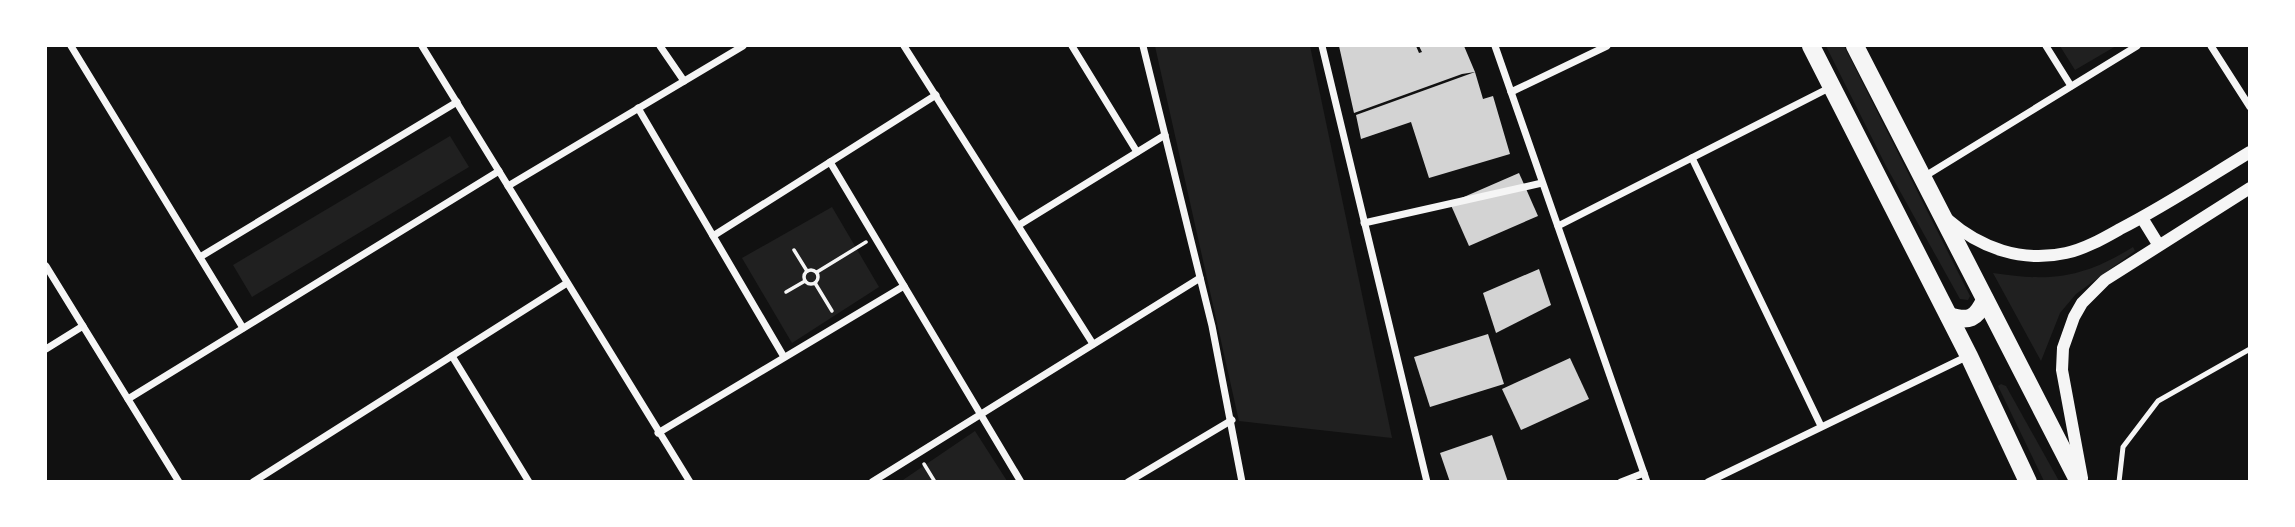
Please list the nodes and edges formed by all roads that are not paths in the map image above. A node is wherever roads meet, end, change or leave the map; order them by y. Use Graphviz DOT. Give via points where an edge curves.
graph roads {
  1 [pos="71,46"];
  2 [pos="422,46"];
  3 [pos="660,46"];
  4 [pos="743,46"];
  5 [pos="904,46"];
  6 [pos="1073,46"];
  7 [pos="1143,46"];
  8 [pos="1322,46"];
  9 [pos="1495,46"];
  10 [pos="1607,46"];
  11 [pos="1811,46"];
  12 [pos="1855,46"];
  13 [pos="2046,46"];
  14 [pos="2137,46"];
  15 [pos="2211,46"];
  16 [pos="684,81"];
  17 [pos="2071,86"];
  18 [pos="1832,87"];
  19 [pos="1511,92"];
  20 [pos="936,94"];
  21 [pos="457,102"];
  22 [pos="2249,107"];
  23 [pos="638,108"];
  24 [pos="1165,135"];
  25 [pos="1138,152"];
  26 [pos="2249,152"];
  27 [pos="1692,158"];
  28 [pos="830,162"];
  29 [pos="499,171"];
  30 [pos="1922,178"];
  31 [pos="1542,183"];
  32 [pos="508,186"];
  33 [pos="2249,188"];
  34 [pos="1939,212"];
  35 [pos="2142,218"];
  36 [pos="1364,223"];
  37 [pos="1019,225"];
  38 [pos="1558,226"];
  39 [pos="713,236"];
  40 [pos="2158,244"];
  41 [pos="200,257"];
  42 [pos="46,266"];
  43 [pos="1200,278"];
  44 [pos="567,283"];
  45 [pos="904,286"];
  46 [pos="1985,300"];
  47 [pos="1949,316"];
  48 [pos="83,326"];
  49 [pos="243,328"];
  50 [pos="1093,344"];
  51 [pos="46,349"];
  52 [pos="2249,349"];
  53 [pos="452,356"];
  54 [pos="1969,356"];
  55 [pos="784,357"];
  56 [pos="128,399"];
  57 [pos="981,414"];
  58 [pos="1231,419"];
  59 [pos="1821,426"];
  60 [pos="658,433"];
  61 [pos="1646,477"];
  62 [pos="525,480"];
  63 [pos="179,481"];
  64 [pos="253,481"];
  65 [pos="690,481"];
  66 [pos="872,481"];
  67 [pos="1021,481"];
  68 [pos="1128,481"];
  69 [pos="1242,481"];
  70 [pos="1427,481"];
  71 [pos="1621,481"];
  72 [pos="1708,481"];
  73 [pos="2028,481"];
  74 [pos="2081,481"];
  75 [pos="2119,481"];
  1 -- 41 [label="street"];
  2 -- 21 [label="street"];
  3 -- 16 [label="street"];
  4 -- 16 [label="street"];
  5 -- 20 [label="street"];
  6 -- 25 [label="street"];
  7 -- 24 [label="street"];
  8 -- 36 [label="street"];
  9 -- 19 [label="street"];
  10 -- 19 [label="street"];
  11 -- 18 [label="main road"];
  12 -- 30 [label="main road"];
  13 -- 17 [label="street"];
  14 -- 17 [label="street"];
  15 -- 22 [label="street"];
  16 -- 23 [label="street"];
  17 -- 30 [label="street"];
  18 -- 27 [label="street"];
  18 -- 47 [label="main road"];
  19 -- 31 [label="street"];
  20 -- 28 [label="street"];
  20 -- 37 [label="street"];
  21 -- 29 [label="street"];
  21 -- 41 [label="street"];
  23 -- 32 [label="street"];
  23 -- 39 [label="street"];
  24 -- 25 [label="street"];
  24 -- 43 [label="street"];
  25 -- 37 [label="street"];
  26 -- 35 [label="street"];
  27 -- 38 [label="street"];
  27 -- 59 [label="street"];
  28 -- 39 [label="street"];
  28 -- 45 [label="street"];
  29 -- 32 [label="street"];
  29 -- 49 [label="street"];
  30 -- 34 [label="main road"];
  31 -- 36 [label="street"];
  31 -- 38 [label="street"];
  32 -- 44 [label="street"];
  33 -- 40 [label="street"];
  34 -- 35 [label="street" via="1965,235 1997,250 2032,257 2067,253"];
  34 -- 46 [label="main road"];
  35 -- 40 [label="street"];
  36 -- 70 [label="street"];
  37 -- 50 [label="street"];
  38 -- 61 [label="street"];
  39 -- 55 [label="street"];
  40 -- 74 [label="street" via="2093,291 2067,332 2062,370"];
  41 -- 49 [label="street"];
  42 -- 48 [label="street"];
  43 -- 50 [label="street"];
  43 -- 58 [label="street"];
  44 -- 53 [label="street"];
  44 -- 60 [label="street"];
  45 -- 55 [label="street"];
  45 -- 57 [label="street"];
  46 -- 47 [label="main road" via="1972,317 1962,321"];
  46 -- 74 [label="main road"];
  47 -- 54 [label="main road"];
  48 -- 51 [label="street"];
  48 -- 56 [label="street"];
  49 -- 56 [label="street"];
  50 -- 57 [label="street"];
  52 -- 75 [label="lane" via="2158,401 2123,447"];
  53 -- 62 [label="street"];
  53 -- 64 [label="street"];
  54 -- 59 [label="street"];
  54 -- 73 [label="main road"];
  55 -- 60 [label="street"];
  56 -- 63 [label="street"];
  57 -- 66 [label="street"];
  57 -- 67 [label="street"];
  58 -- 68 [label="street"];
  58 -- 69 [label="street"];
  59 -- 72 [label="street"];
  60 -- 65 [label="street"];
  61 -- 71 [label="street"];
}
